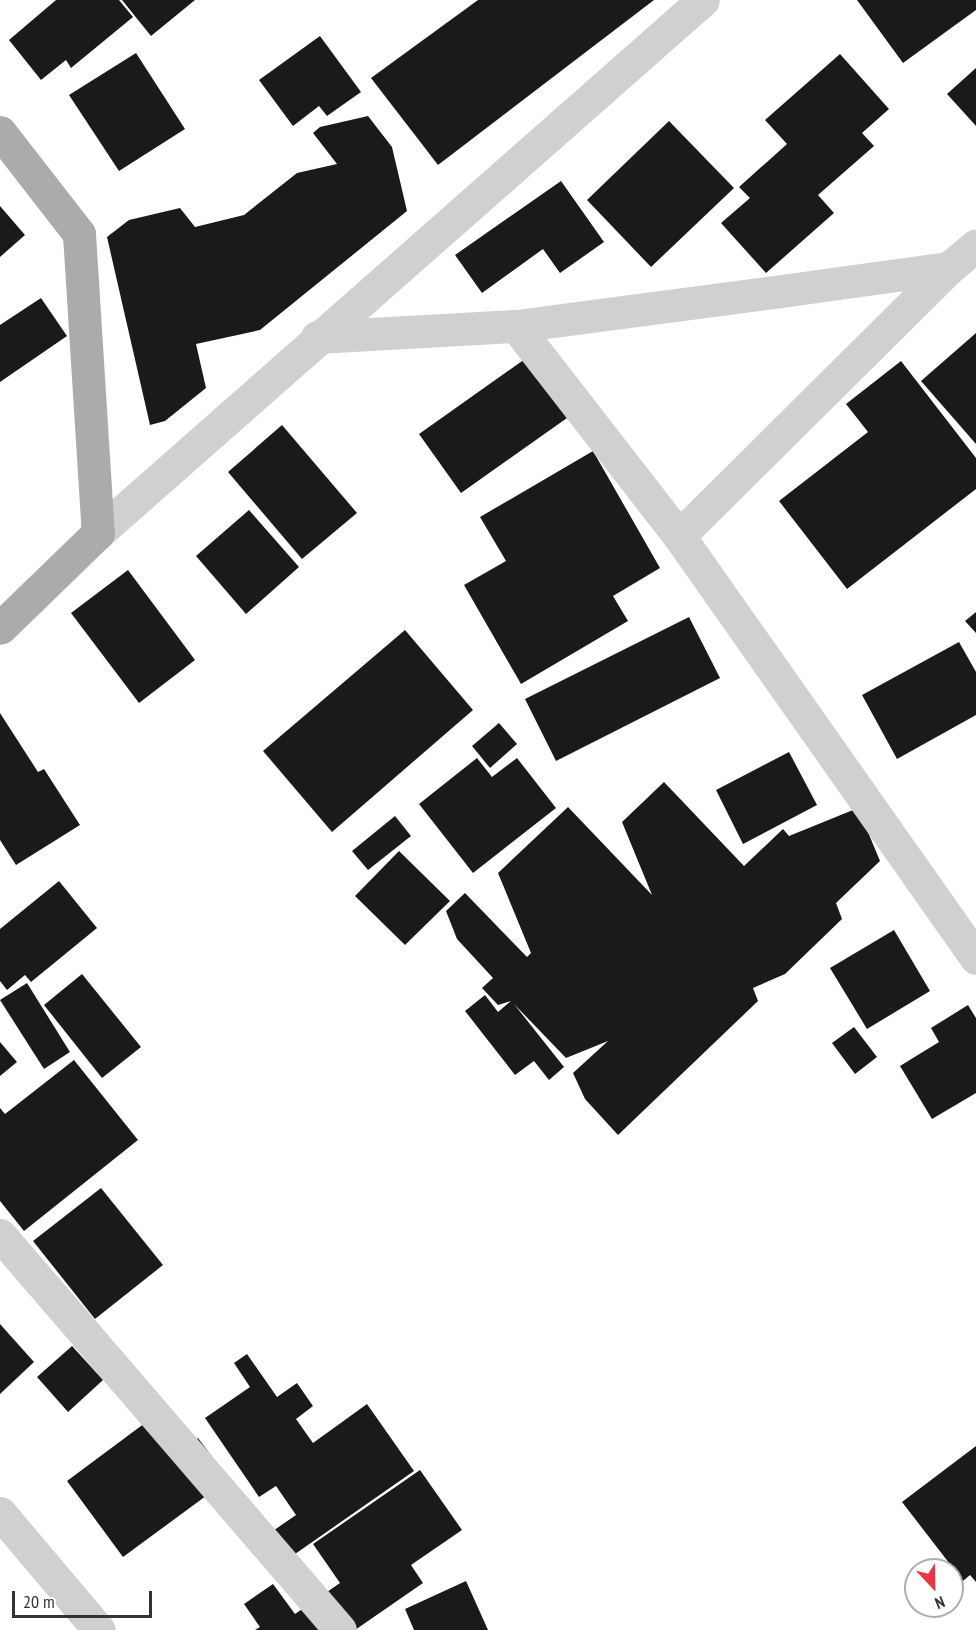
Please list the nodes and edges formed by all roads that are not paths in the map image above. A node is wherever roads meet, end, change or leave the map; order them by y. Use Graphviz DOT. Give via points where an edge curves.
graph roads {
  1 [pos="703,0"];
  2 [pos="0,132"];
  3 [pos="976,245"];
  4 [pos="949,268"];
  5 [pos="516,326"];
  6 [pos="317,337"];
  7 [pos="98,533"];
  8 [pos="679,536"];
  9 [pos="0,628"];
  10 [pos="976,958"];
  11 [pos="0,1235"];
  12 [pos="0,1513"];
  13 [pos="99,1630"];
  14 [pos="340,1630"];
  1 -- 6 [label="street"];
  2 -- 7 [label="main road" via="79,234"];
  3 -- 4 [label="street"];
  4 -- 5 [label="street"];
  4 -- 8 [label="street"];
  5 -- 6 [label="street"];
  5 -- 8 [label="street"];
  6 -- 7 [label="street"];
  7 -- 9 [label="main road"];
  8 -- 10 [label="street"];
  11 -- 14 [label="street"];
  12 -- 13 [label="street"];
}
